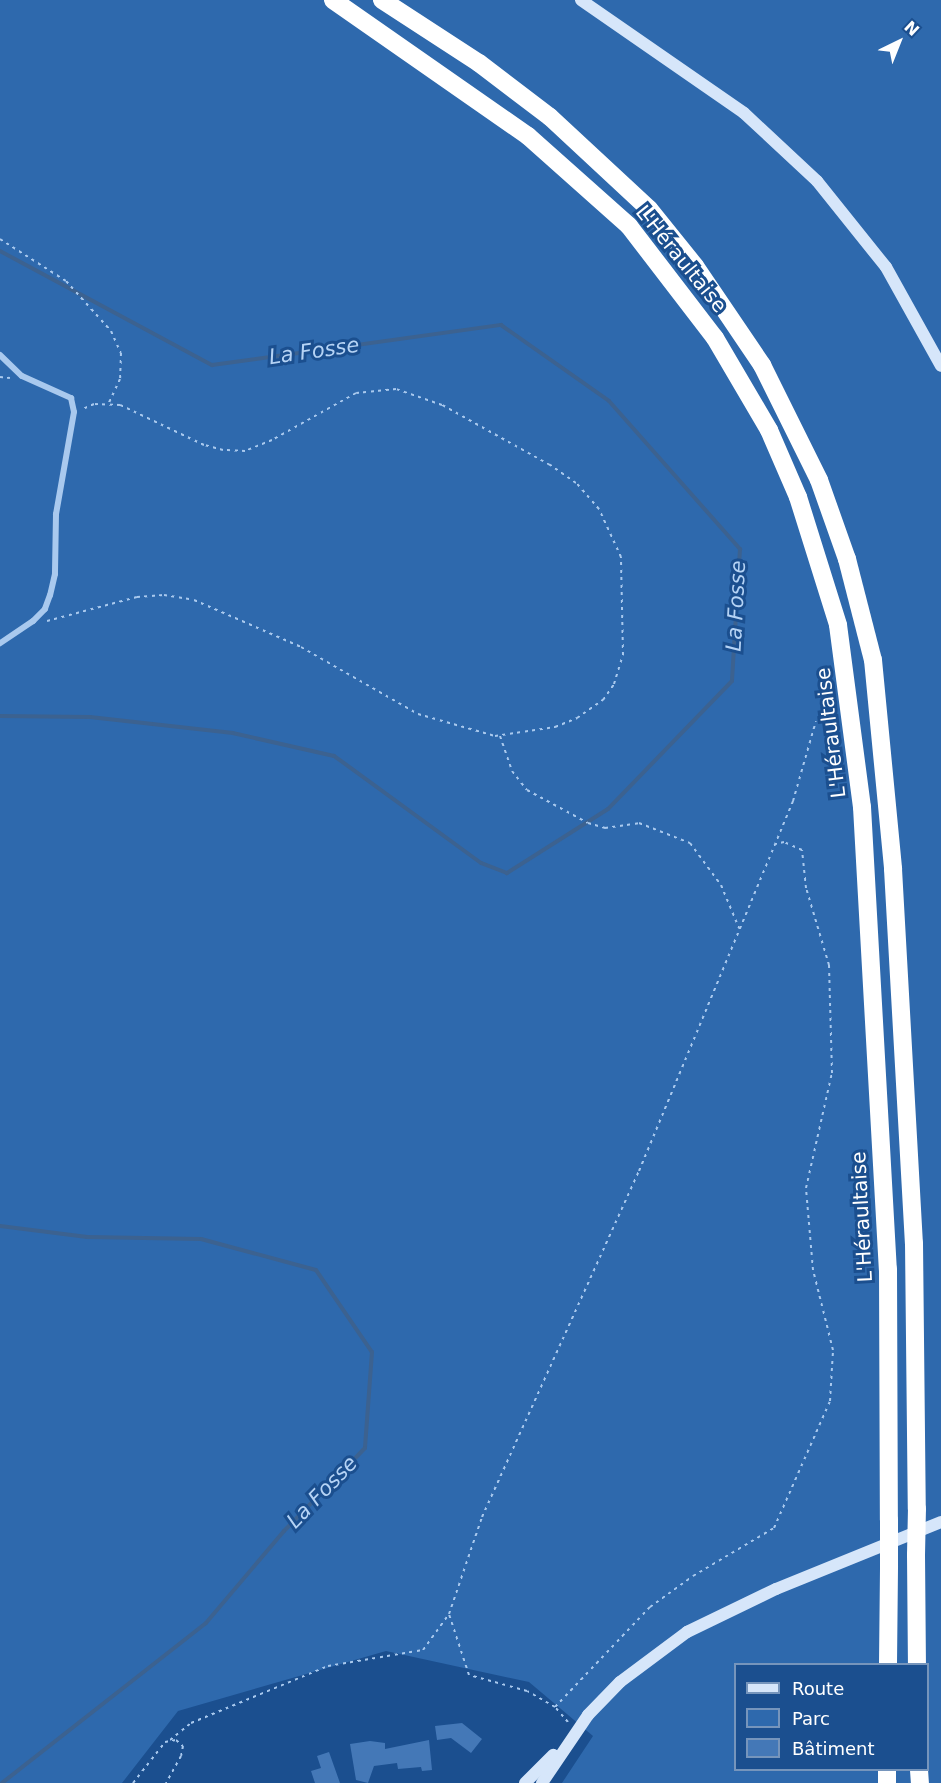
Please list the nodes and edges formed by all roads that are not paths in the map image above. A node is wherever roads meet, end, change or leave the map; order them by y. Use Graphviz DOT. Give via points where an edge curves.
graph roads {
  1 [pos="333,0"];
  2 [pos="382,0"];
  3 [pos="581,0"];
  4 [pos="0,355"];
  5 [pos="941,366"];
  6 [pos="0,643"];
  7 [pos="941,1521"];
  8 [pos="888,1663"];
  9 [pos="916,1663"];
  10 [pos="576,1730"];
  11 [pos="525,1783"];
  12 [pos="542,1783"];
  1 -- 8 [label="highway, L'Héraultaise, bridge" via="528,136 629,226 715,338 769,430 798,497 838,625 862,807 888,1269"];
  2 -- 9 [label="highway, L'Héraultaise, bridge" via="479,63 550,117 649,210 695,266 762,365 819,480 848,559 873,660 893,869 914,1243"];
  3 -- 5 [label="street" via="736,107 817,181 886,267"];
  4 -- 6 [label="street" via="22,376 71,398 74,412 56,514 55,573 45,609"];
  7 -- 10 [label="street" via="687,1632 620,1682"];
  10 -- 11 [label="street"];
  10 -- 12 [label="street"];
}
